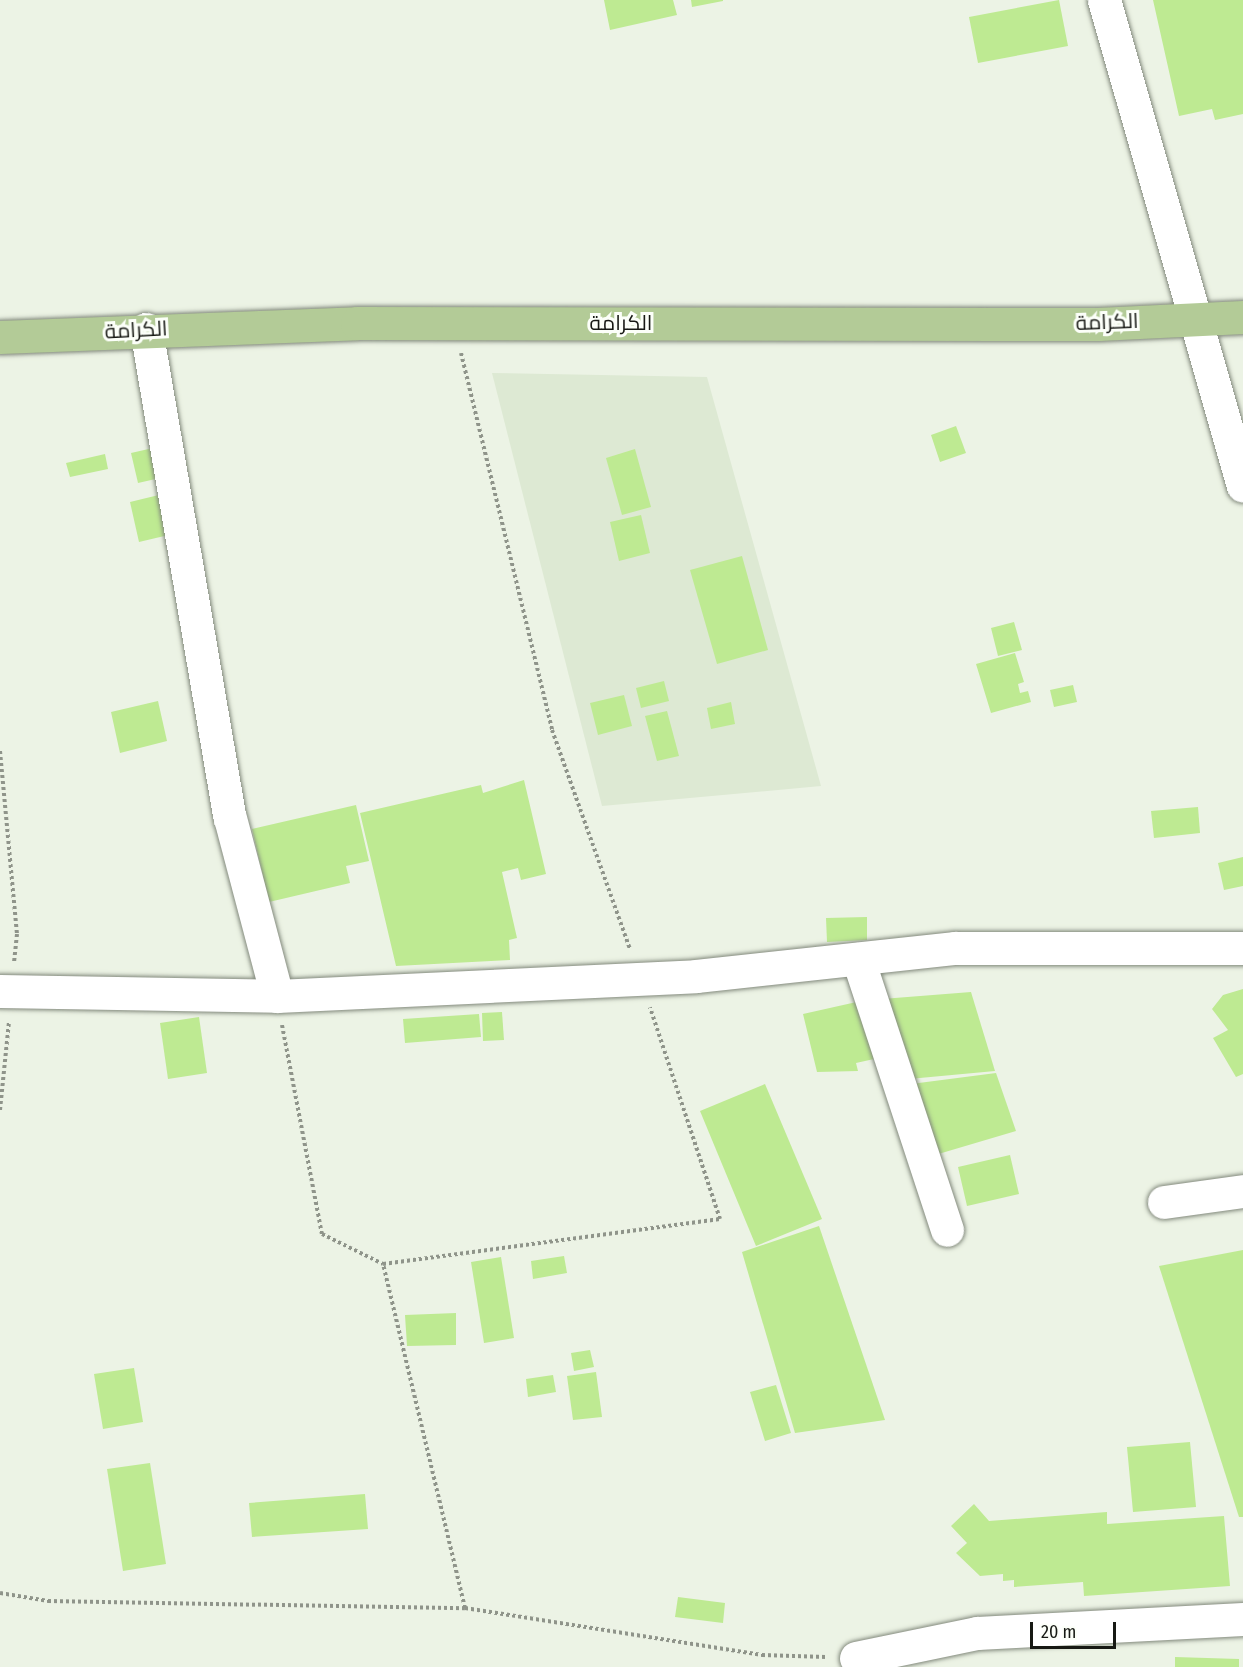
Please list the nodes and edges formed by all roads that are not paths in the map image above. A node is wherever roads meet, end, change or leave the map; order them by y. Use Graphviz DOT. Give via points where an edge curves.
graph roads {
  1 [pos="1104,0"];
  2 [pos="1243,317"];
  3 [pos="1192,318"];
  4 [pos="146,329"];
  5 [pos="0,337"];
  6 [pos="1243,486"];
  7 [pos="1243,948"];
  8 [pos="858,959"];
  9 [pos="6,991"];
  10 [pos="277,996"];
  11 [pos="1243,1191"];
  12 [pos="1164,1202"];
  13 [pos="947,1230"];
  14 [pos="1243,1619"];
  15 [pos="856,1658"];
  1 -- 3 [label="street"];
  2 -- 3 [label="main road, الكرامة"];
  3 -- 4 [label="main road, الكرامة" via="1098,324 357,323"];
  3 -- 6 [label="street"];
  4 -- 5 [label="main road, الكرامة"];
  4 -- 10 [label="street" via="230,818"];
  7 -- 8 [label="street" via="955,948"];
  8 -- 10 [label="street" via="696,976"];
  8 -- 13 [label="street"];
  9 -- 10 [label="street"];
  11 -- 12 [label="street"];
  14 -- 15 [label="street" via="976,1633"];
}
